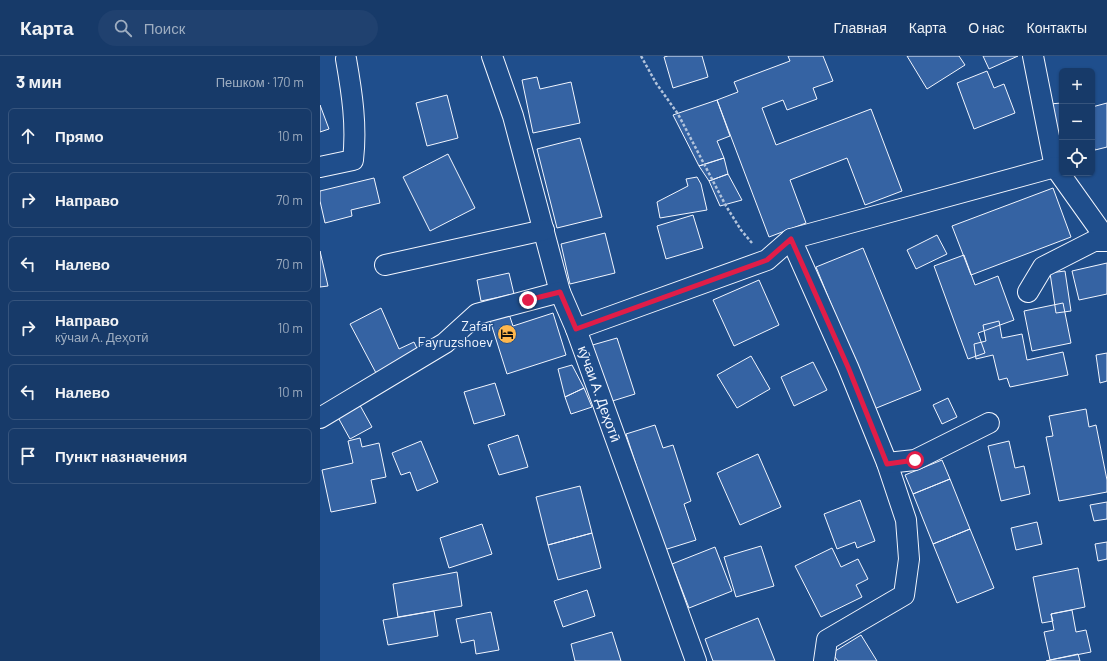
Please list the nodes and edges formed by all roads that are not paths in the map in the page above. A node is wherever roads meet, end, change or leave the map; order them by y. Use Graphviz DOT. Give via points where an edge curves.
graph roads {
  1 [pos="492,56"];
  2 [pos="1033,56"];
  3 [pos="346,59"];
  4 [pos="320,167"];
  5 [pos="1055,167"];
  6 [pos="544,230"];
  7 [pos="791,239"];
  8 [pos="1107,240"];
  9 [pos="385,265"];
  10 [pos="560,292"];
  11 [pos="1028,292"];
  12 [pos="576,329"];
  13 [pos="320,418"];
  14 [pos="989,423"];
  15 [pos="887,464"];
  16 [pos="696,661"];
  17 [pos="824,661"];
  1 -- 6 [label="street, кӯчаи А. Деҳотӣ" via="513,116"];
  2 -- 5 [label="street"];
  3 -- 4 [label="street" via="356,138 353,160"];
  5 -- 7 [label="street"];
  5 -- 8 [label="street"];
  6 -- 9 [label="street"];
  6 -- 10 [label="street, кӯчаи А. Деҳотӣ"];
  7 -- 12 [label="street" via="767,260"];
  7 -- 15 [label="street" via="848,367"];
  8 -- 11 [label="street" via="1094,241 1043,267"];
  10 -- 12 [label="street, кӯчаи А. Деҳотӣ"];
  10 -- 13 [label="street" via="478,314 445,343"];
  12 -- 16 [label="street, кӯчаи А. Деҳотӣ"];
  14 -- 15 [label="street" via="915,460"];
  15 -- 17 [label="street" via="906,520 910,559 904,595 827,640"];
}
